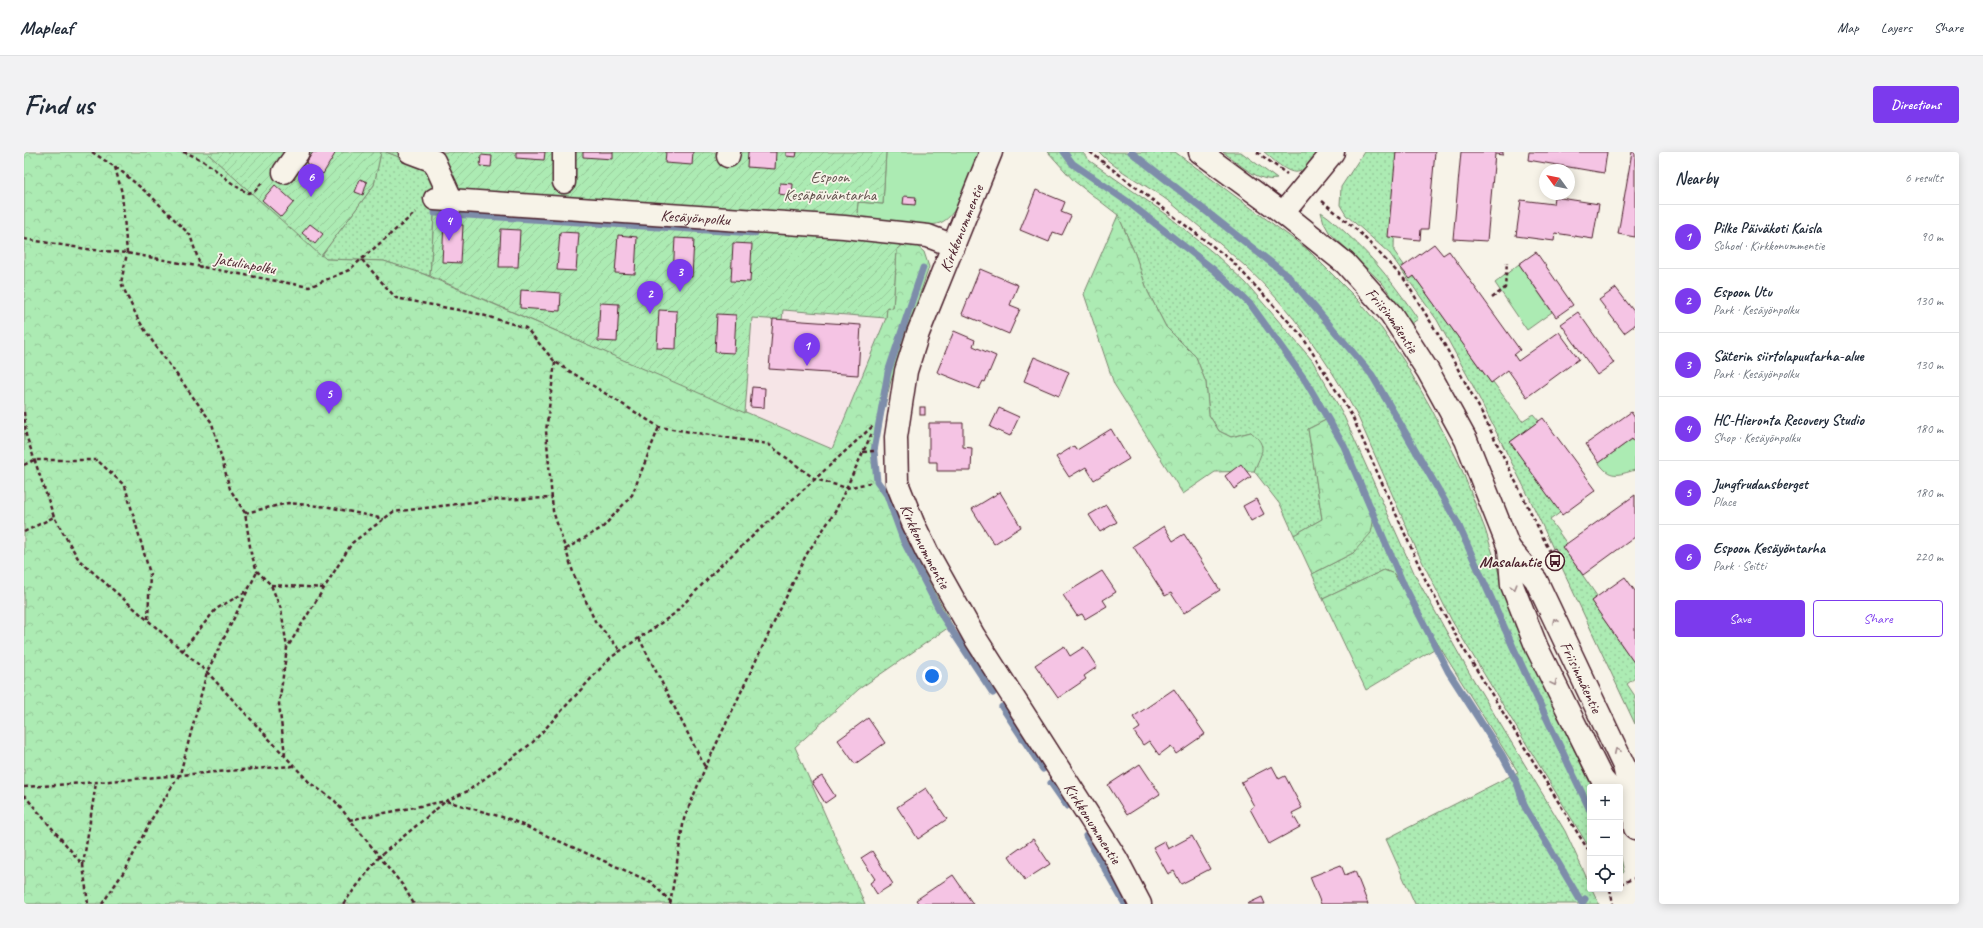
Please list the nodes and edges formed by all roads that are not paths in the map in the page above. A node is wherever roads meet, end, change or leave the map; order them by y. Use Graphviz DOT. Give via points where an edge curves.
graph roads {
  1 [pos="298,152"];
  2 [pos="410,152"];
  3 [pos="564,152"];
  4 [pos="991,152"];
  5 [pos="1200,152"];
  6 [pos="1333,152"];
  7 [pos="284,172"];
  8 [pos="564,182"];
  9 [pos="1283,213"];
  10 [pos="954,246"];
  11 [pos="1509,548"];
  12 [pos="1606,784"];
  13 [pos="1623,802"];
  14 [pos="1635,816"];
  15 [pos="1635,828"];
  16 [pos="1140,904"];
  1 -- 7 [label="street"];
  2 -- 10 [label="street, Kesäyönpolku" via="434,161 444,200 844,227 928,236"];
  3 -- 8 [label="street"];
  4 -- 10 [label="street, Kirkkonummentie"];
  5 -- 9 [label="street, Friisinmäentie"];
  6 -- 9 [label="street"];
  9 -- 11 [label="street, Friisinmäentie" via="1345,263 1391,314 1428,371 1466,440"];
  10 -- 16 [label="street, Kirkkonummentie" via="918,333 906,371 896,437 898,483 913,524 974,636 1113,853"];
  11 -- 12 [label="street, Friisinmäentie, one-way" via="1512,585 1537,648"];
  14 -- 11 [label="street, Friisinmäentie, one-way" via="1624,766 1536,580"];
  13 -- 14 [label="street"];
  14 -- 15 [label="street, Friisinmäentie"];
}
